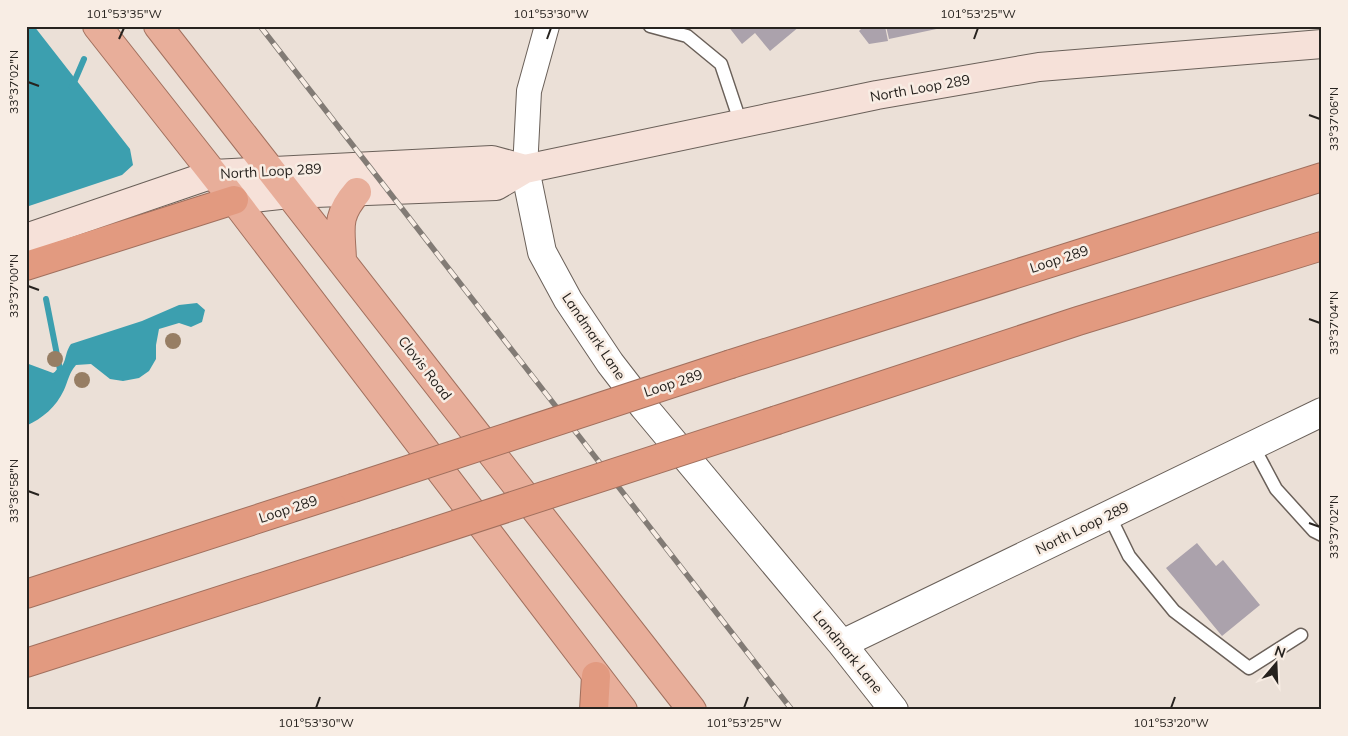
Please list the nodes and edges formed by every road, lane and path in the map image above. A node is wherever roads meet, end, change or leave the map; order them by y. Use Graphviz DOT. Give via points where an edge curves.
graph roads {
  1 [pos="97,26"];
  2 [pos="158,26"];
  3 [pos="546,26"];
  4 [pos="650,26"];
  5 [pos="1322,44"];
  6 [pos="741,124"];
  7 [pos="1322,159"];
  8 [pos="525,169"];
  9 [pos="270,170"];
  10 [pos="214,174"];
  11 [pos="1322,177"];
  12 [pos="357,192"];
  13 [pos="289,194"];
  14 [pos="234,200"];
  15 [pos="26,238"];
  16 [pos="1117,240"];
  17 [pos="1322,247"];
  18 [pos="342,260"];
  19 [pos="26,266"];
  20 [pos="1322,412"];
  21 [pos="1253,446"];
  22 [pos="1109,515"];
  23 [pos="1322,535"];
  24 [pos="26,594"];
  25 [pos="1301,635"];
  26 [pos="842,644"];
  27 [pos="26,663"];
  28 [pos="596,676"];
  29 [pos="594,710"];
  30 [pos="623,710"];
  31 [pos="692,710"];
  32 [pos="894,710"];
  1 -- 10 [label="highway"];
  2 -- 9 [label="highway, Clovis Road"];
  3 -- 8 [label="street, Landmark Lane" via="528,91"];
  4 -- 6 [label="lane" via="687,36 721,64"];
  5 -- 6 [label="main road, North Loop 289" via="1039,67 877,95"];
  6 -- 8 [label="main road, North Loop 289"];
  7 -- 16 [label="highway"];
  8 -- 9 [label="main road, North Loop 289" via="492,160"];
  8 -- 12 [label="main road, North Loop 289" via="496,186"];
  8 -- 26 [label="street, Landmark Lane" via="542,252 573,308 644,407"];
  9 -- 10 [label="main road, North Loop 289"];
  9 -- 13 [label="highway, Clovis Road"];
  10 -- 14 [label="highway"];
  10 -- 15 [label="main road, North Loop 289"];
  11 -- 16 [label="highway, Loop 289"];
  12 -- 13 [label="main road, North Loop 289"];
  12 -- 18 [label="highway" via="346,204 340,221"];
  13 -- 14 [label="main road, North Loop 289"];
  13 -- 18 [label="highway, Clovis Road"];
  14 -- 19 [label="highway"];
  14 -- 28 [label="highway"];
  16 -- 24 [label="highway, Loop 289, bridge"];
  17 -- 27 [label="highway, bridge" via="1292,254"];
  18 -- 31 [label="highway, Clovis Road"];
  20 -- 21 [label="street, North Loop 289"];
  21 -- 22 [label="street, North Loop 289"];
  21 -- 23 [label="lane" via="1276,489 1314,531"];
  22 -- 25 [label="lane" via="1129,556 1174,611 1249,668"];
  22 -- 26 [label="street, North Loop 289"];
  26 -- 32 [label="street, Landmark Lane"];
  28 -- 29 [label="highway"];
  28 -- 30 [label="highway"];
}
